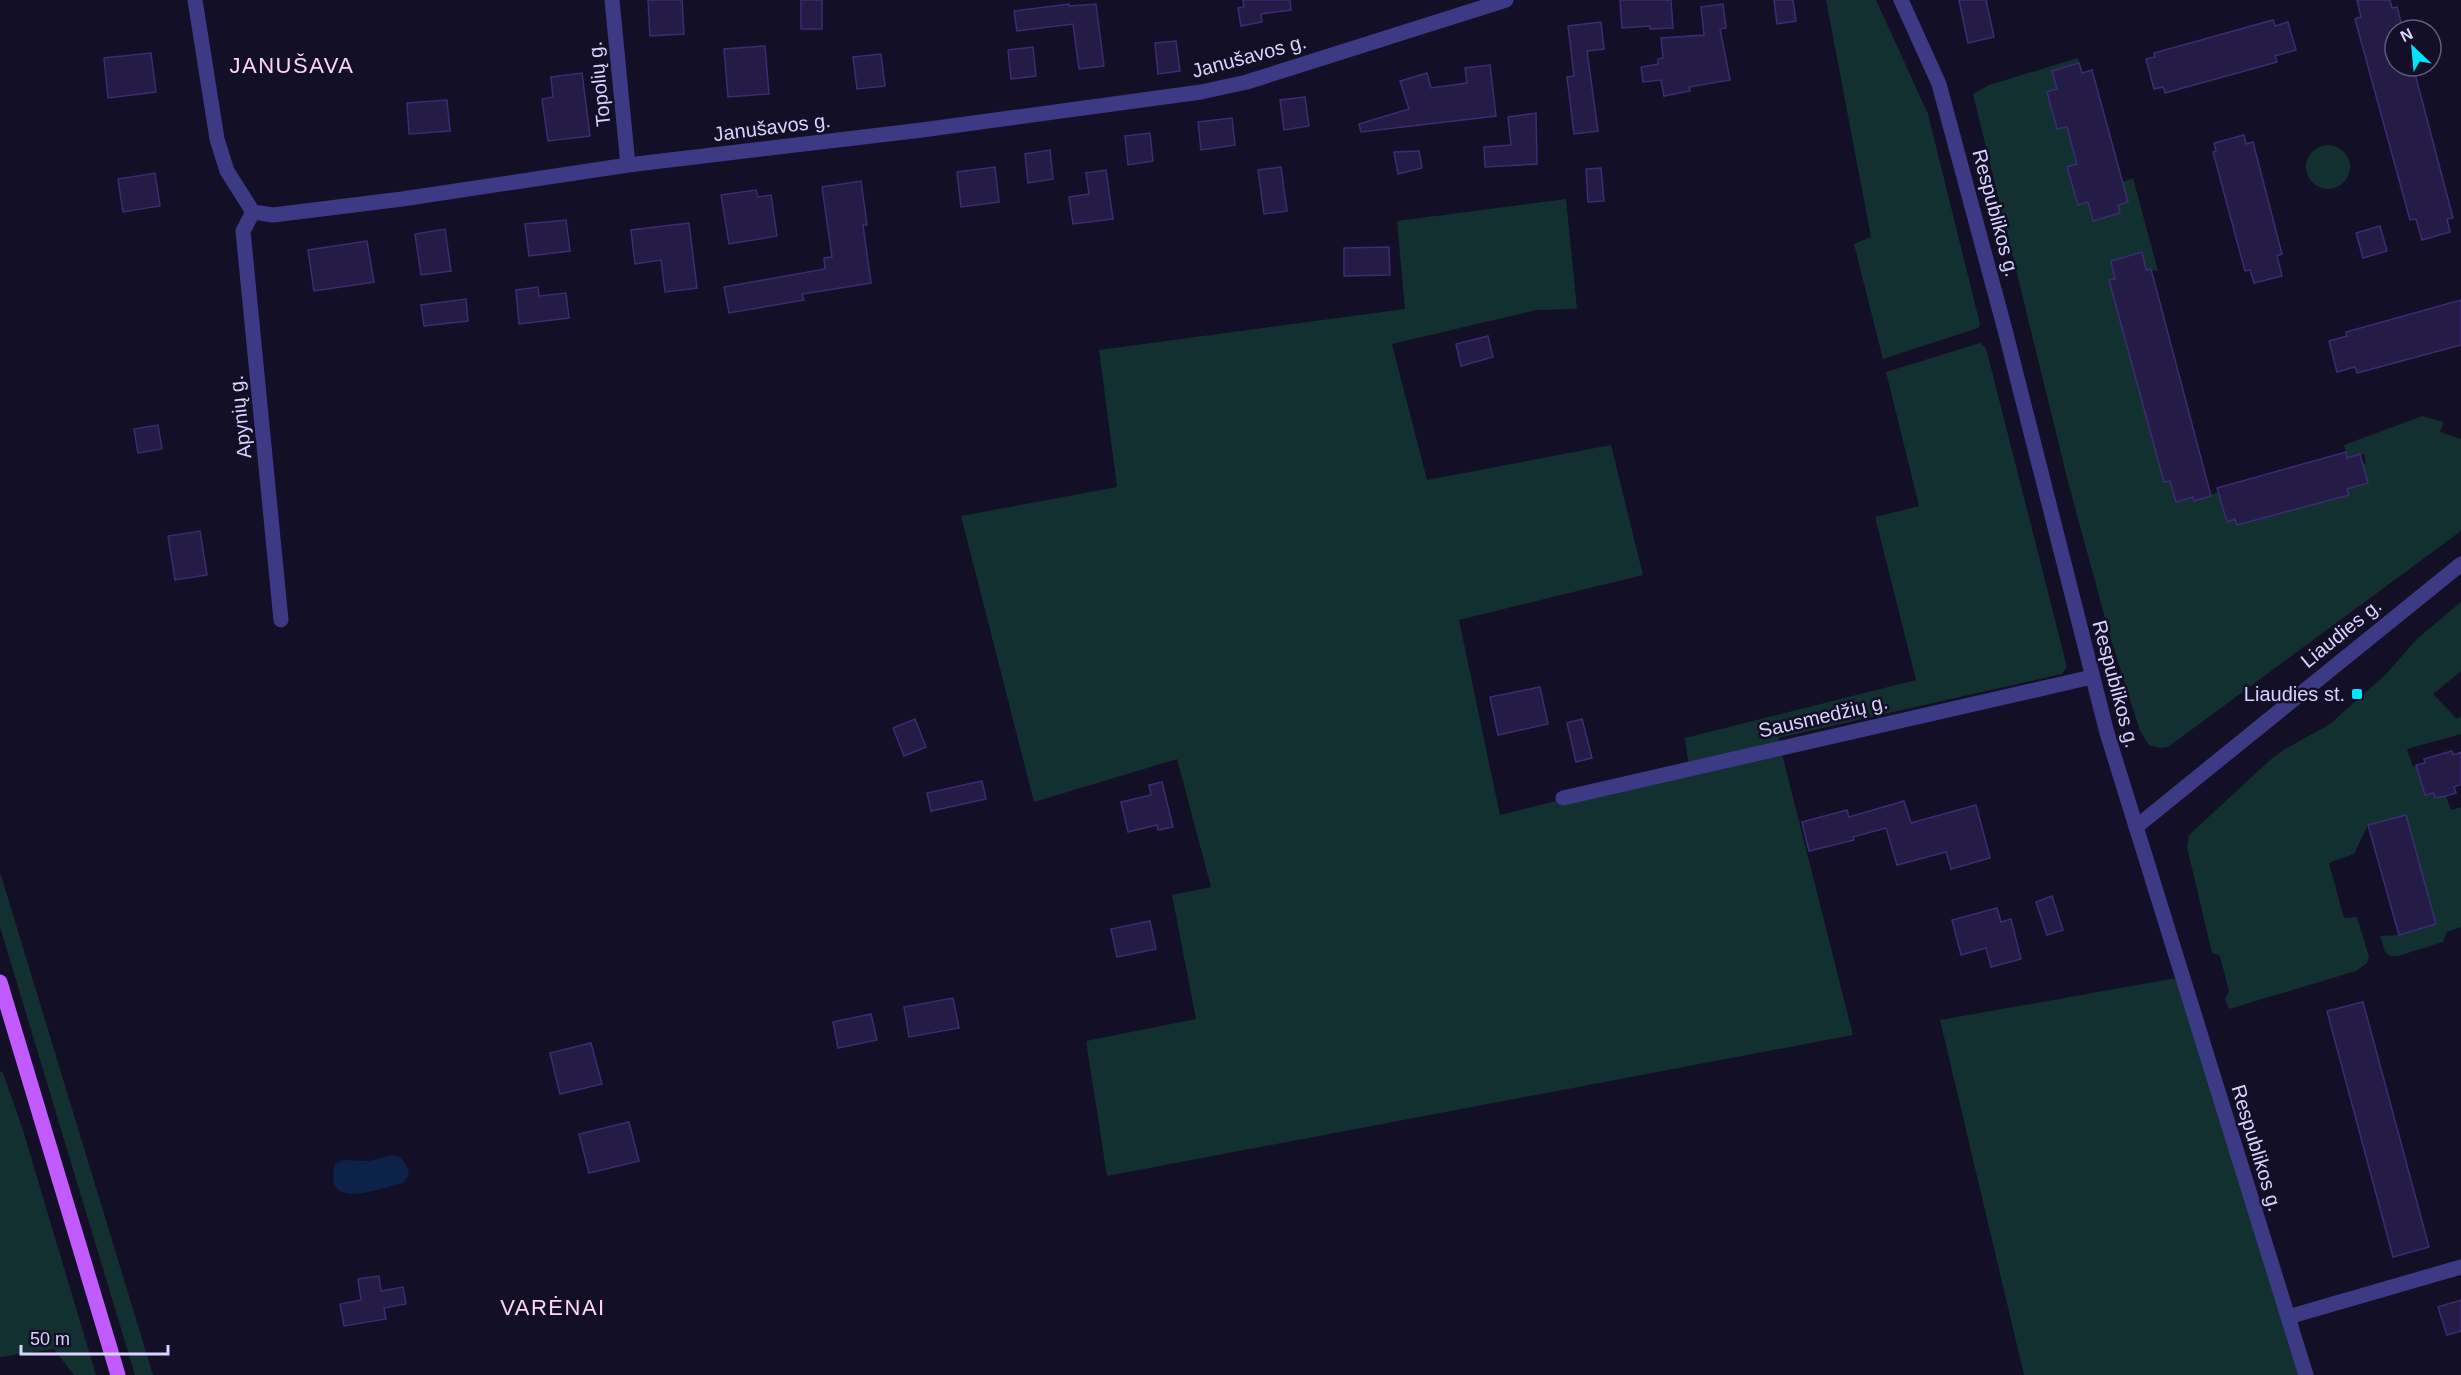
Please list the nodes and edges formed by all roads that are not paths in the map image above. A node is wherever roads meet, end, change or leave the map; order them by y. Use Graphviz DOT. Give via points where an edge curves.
graph roads {
  1 [pos="195,0"];
  2 [pos="612,0"];
  3 [pos="1506,0"];
  4 [pos="1901,0"];
  5 [pos="628,165"];
  6 [pos="253,212"];
  7 [pos="2461,564"];
  8 [pos="281,620"];
  9 [pos="2092,677"];
  10 [pos="1563,798"];
  11 [pos="2136,826"];
  12 [pos="0,982"];
  13 [pos="2461,1267"];
  14 [pos="2288,1317"];
  15 [pos="118,1375"];
  16 [pos="2306,1375"];
  1 -- 6 [label="street" via="217,139 227,171"];
  2 -- 5 [label="street, Topolių g."];
  3 -- 5 [label="street, Janušavos g." via="1201,92"];
  4 -- 9 [label="street, Respublikos g." via="1939,84 2006,330"];
  5 -- 6 [label="street, Janušavos g." via="302,212"];
  6 -- 8 [label="street, Apynių g." via="243,231"];
  7 -- 11 [label="street, Liaudies g."];
  9 -- 10 [label="street, Sausmedžių g."];
  9 -- 11 [label="street, Respublikos g."];
  11 -- 14 [label="street, Respublikos g."];
  12 -- 15 [label="main road"];
  13 -- 14 [label="street"];
  14 -- 16 [label="street, Respublikos g."];
}
